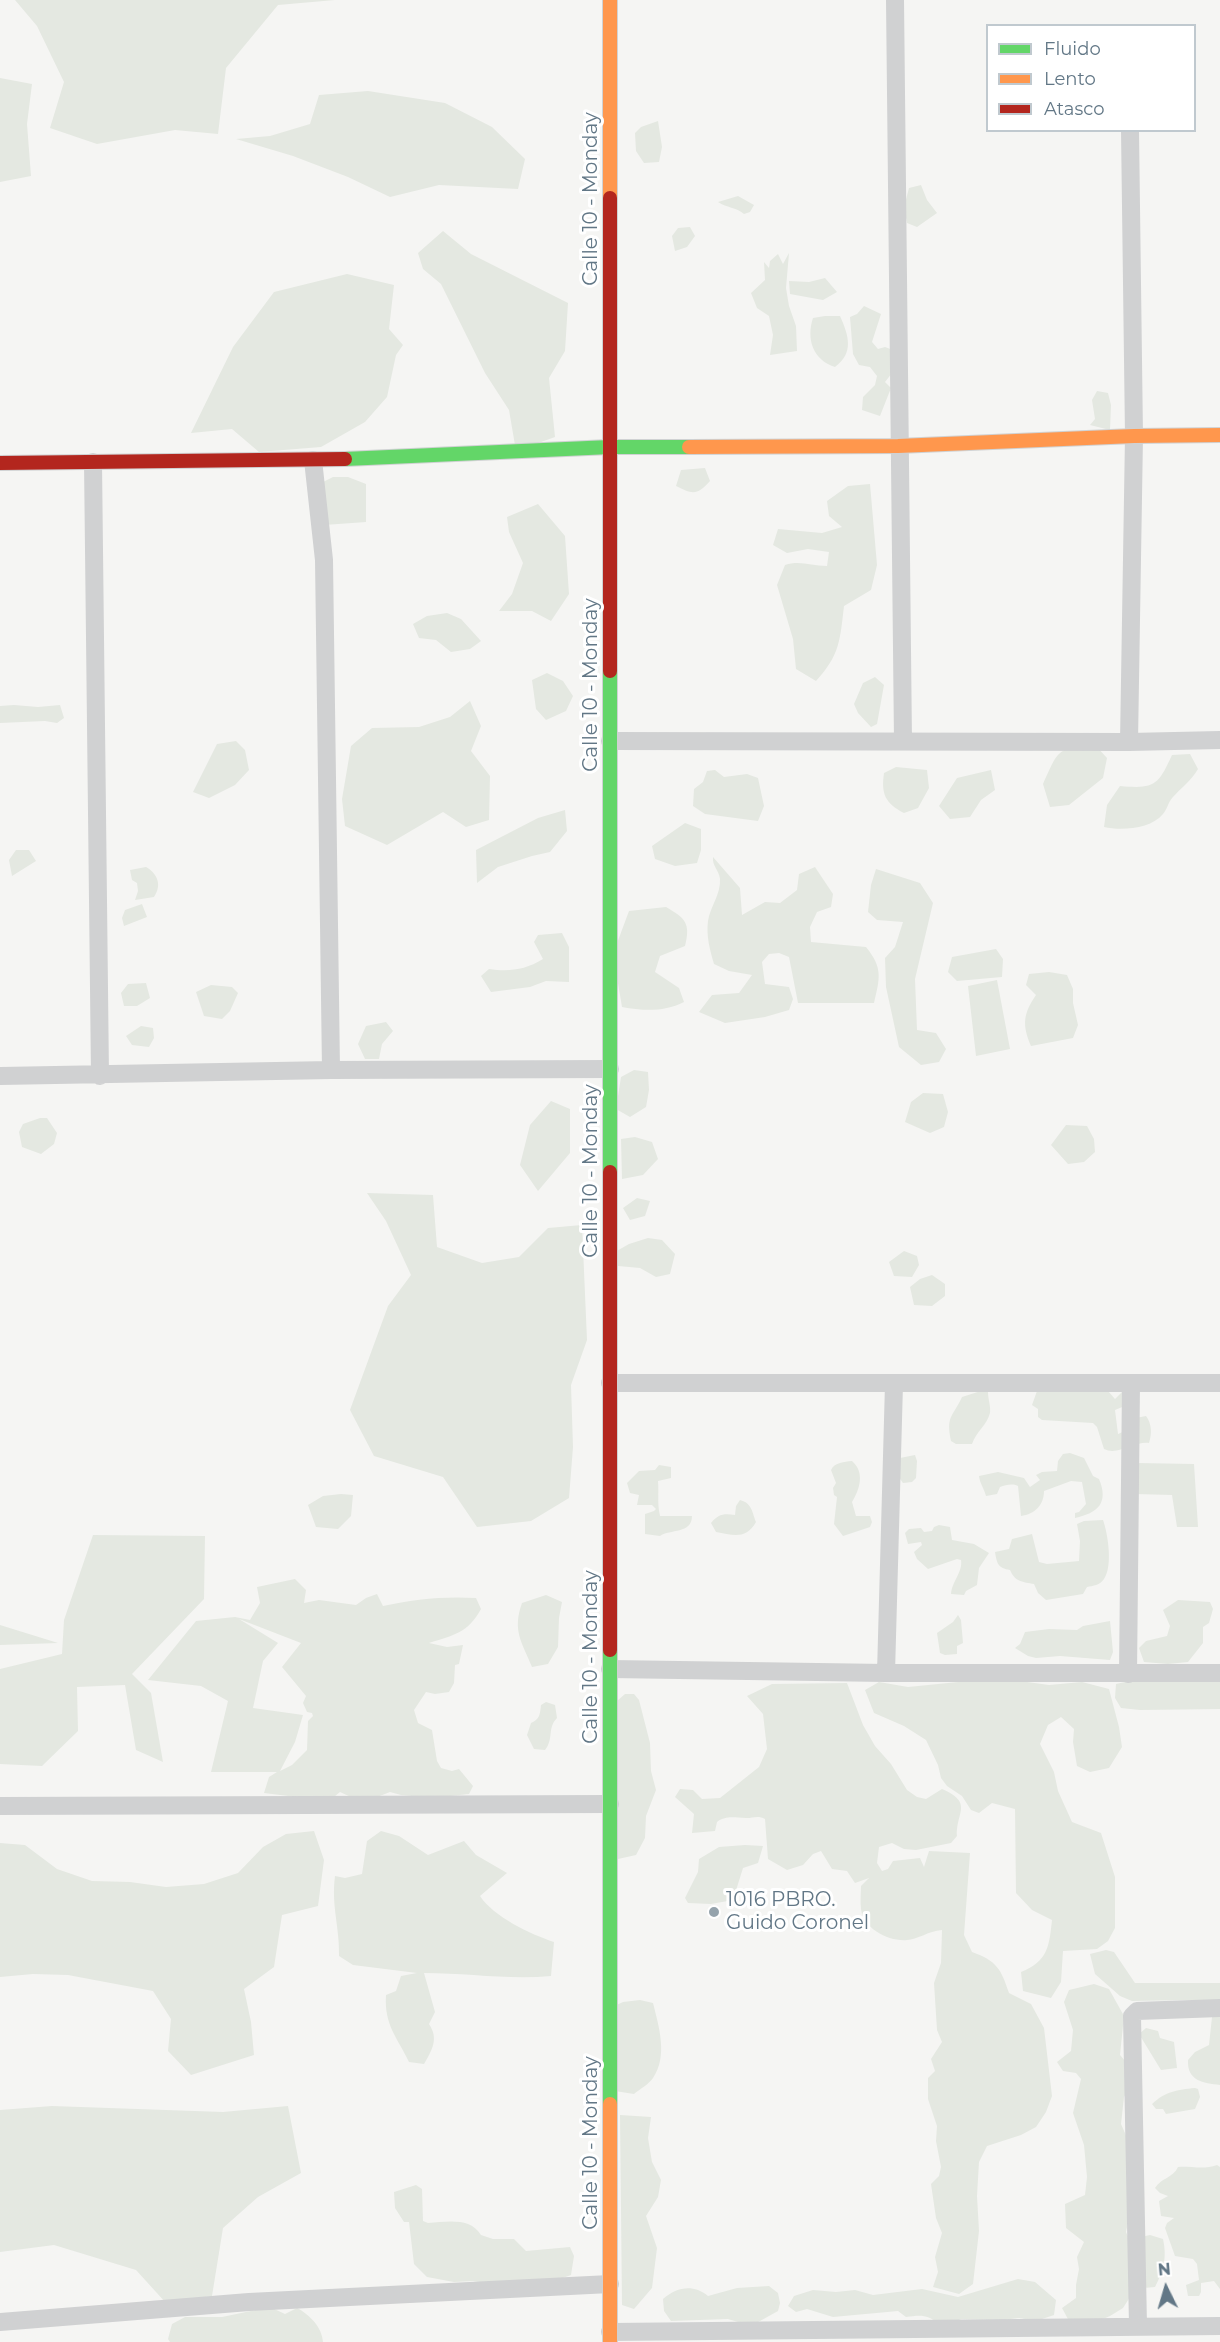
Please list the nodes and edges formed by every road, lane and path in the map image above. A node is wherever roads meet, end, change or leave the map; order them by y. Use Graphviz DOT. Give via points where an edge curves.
graph roads {
  1 [pos="610,0"];
  2 [pos="895,0"];
  3 [pos="1130,132"];
  4 [pos="1220,435"];
  5 [pos="1134,436"];
  6 [pos="898,446"];
  7 [pos="610,447"];
  8 [pos="313,460"];
  9 [pos="0,462"];
  10 [pos="93,462"];
  11 [pos="1220,740"];
  12 [pos="610,741"];
  13 [pos="903,741"];
  14 [pos="1129,742"];
  15 [pos="331,1070"];
  16 [pos="610,1070"];
  17 [pos="0,1076"];
  18 [pos="100,1076"];
  19 [pos="610,1383"];
  20 [pos="1220,1383"];
  21 [pos="894,1384"];
  22 [pos="1131,1384"];
  23 [pos="610,1669"];
  24 [pos="886,1673"];
  25 [pos="1220,1673"];
  26 [pos="1128,1674"];
  27 [pos="610,1804"];
  28 [pos="0,1806"];
  29 [pos="1220,2008"];
  30 [pos="610,2284"];
  31 [pos="0,2322"];
  32 [pos="1138,2326"];
  33 [pos="1220,2326"];
  34 [pos="610,2337"];
  1 -- 7 [label="street, Calle 10 - Monday"];
  2 -- 6 [label="street"];
  3 -- 5 [label="street"];
  4 -- 5 [label="street"];
  5 -- 6 [label="street"];
  5 -- 14 [label="street"];
  6 -- 7 [label="street"];
  6 -- 13 [label="street"];
  7 -- 8 [label="street"];
  7 -- 12 [label="street, Calle 10 - Monday"];
  8 -- 10 [label="street"];
  8 -- 15 [label="street" via="324,561"];
  9 -- 10 [label="street"];
  10 -- 18 [label="street"];
  11 -- 14 [label="street"];
  12 -- 13 [label="street"];
  12 -- 16 [label="street, Calle 10 - Monday"];
  13 -- 14 [label="street"];
  15 -- 16 [label="street"];
  15 -- 18 [label="street"];
  16 -- 19 [label="street, Calle 10 - Monday"];
  17 -- 18 [label="street"];
  19 -- 21 [label="street"];
  19 -- 23 [label="street, Calle 10 - Monday"];
  20 -- 22 [label="street"];
  21 -- 22 [label="street"];
  21 -- 24 [label="street"];
  22 -- 26 [label="street"];
  23 -- 24 [label="street"];
  23 -- 27 [label="street, Calle 10 - Monday"];
  24 -- 26 [label="street"];
  25 -- 26 [label="street"];
  27 -- 28 [label="street"];
  27 -- 30 [label="street, Calle 10 - Monday"];
  29 -- 32 [label="street" via="1137,2011 1132,2016"];
  30 -- 31 [label="street" via="249,2302"];
  30 -- 34 [label="street, Calle 10 - Monday"];
  32 -- 33 [label="street"];
  32 -- 34 [label="street"];
}
